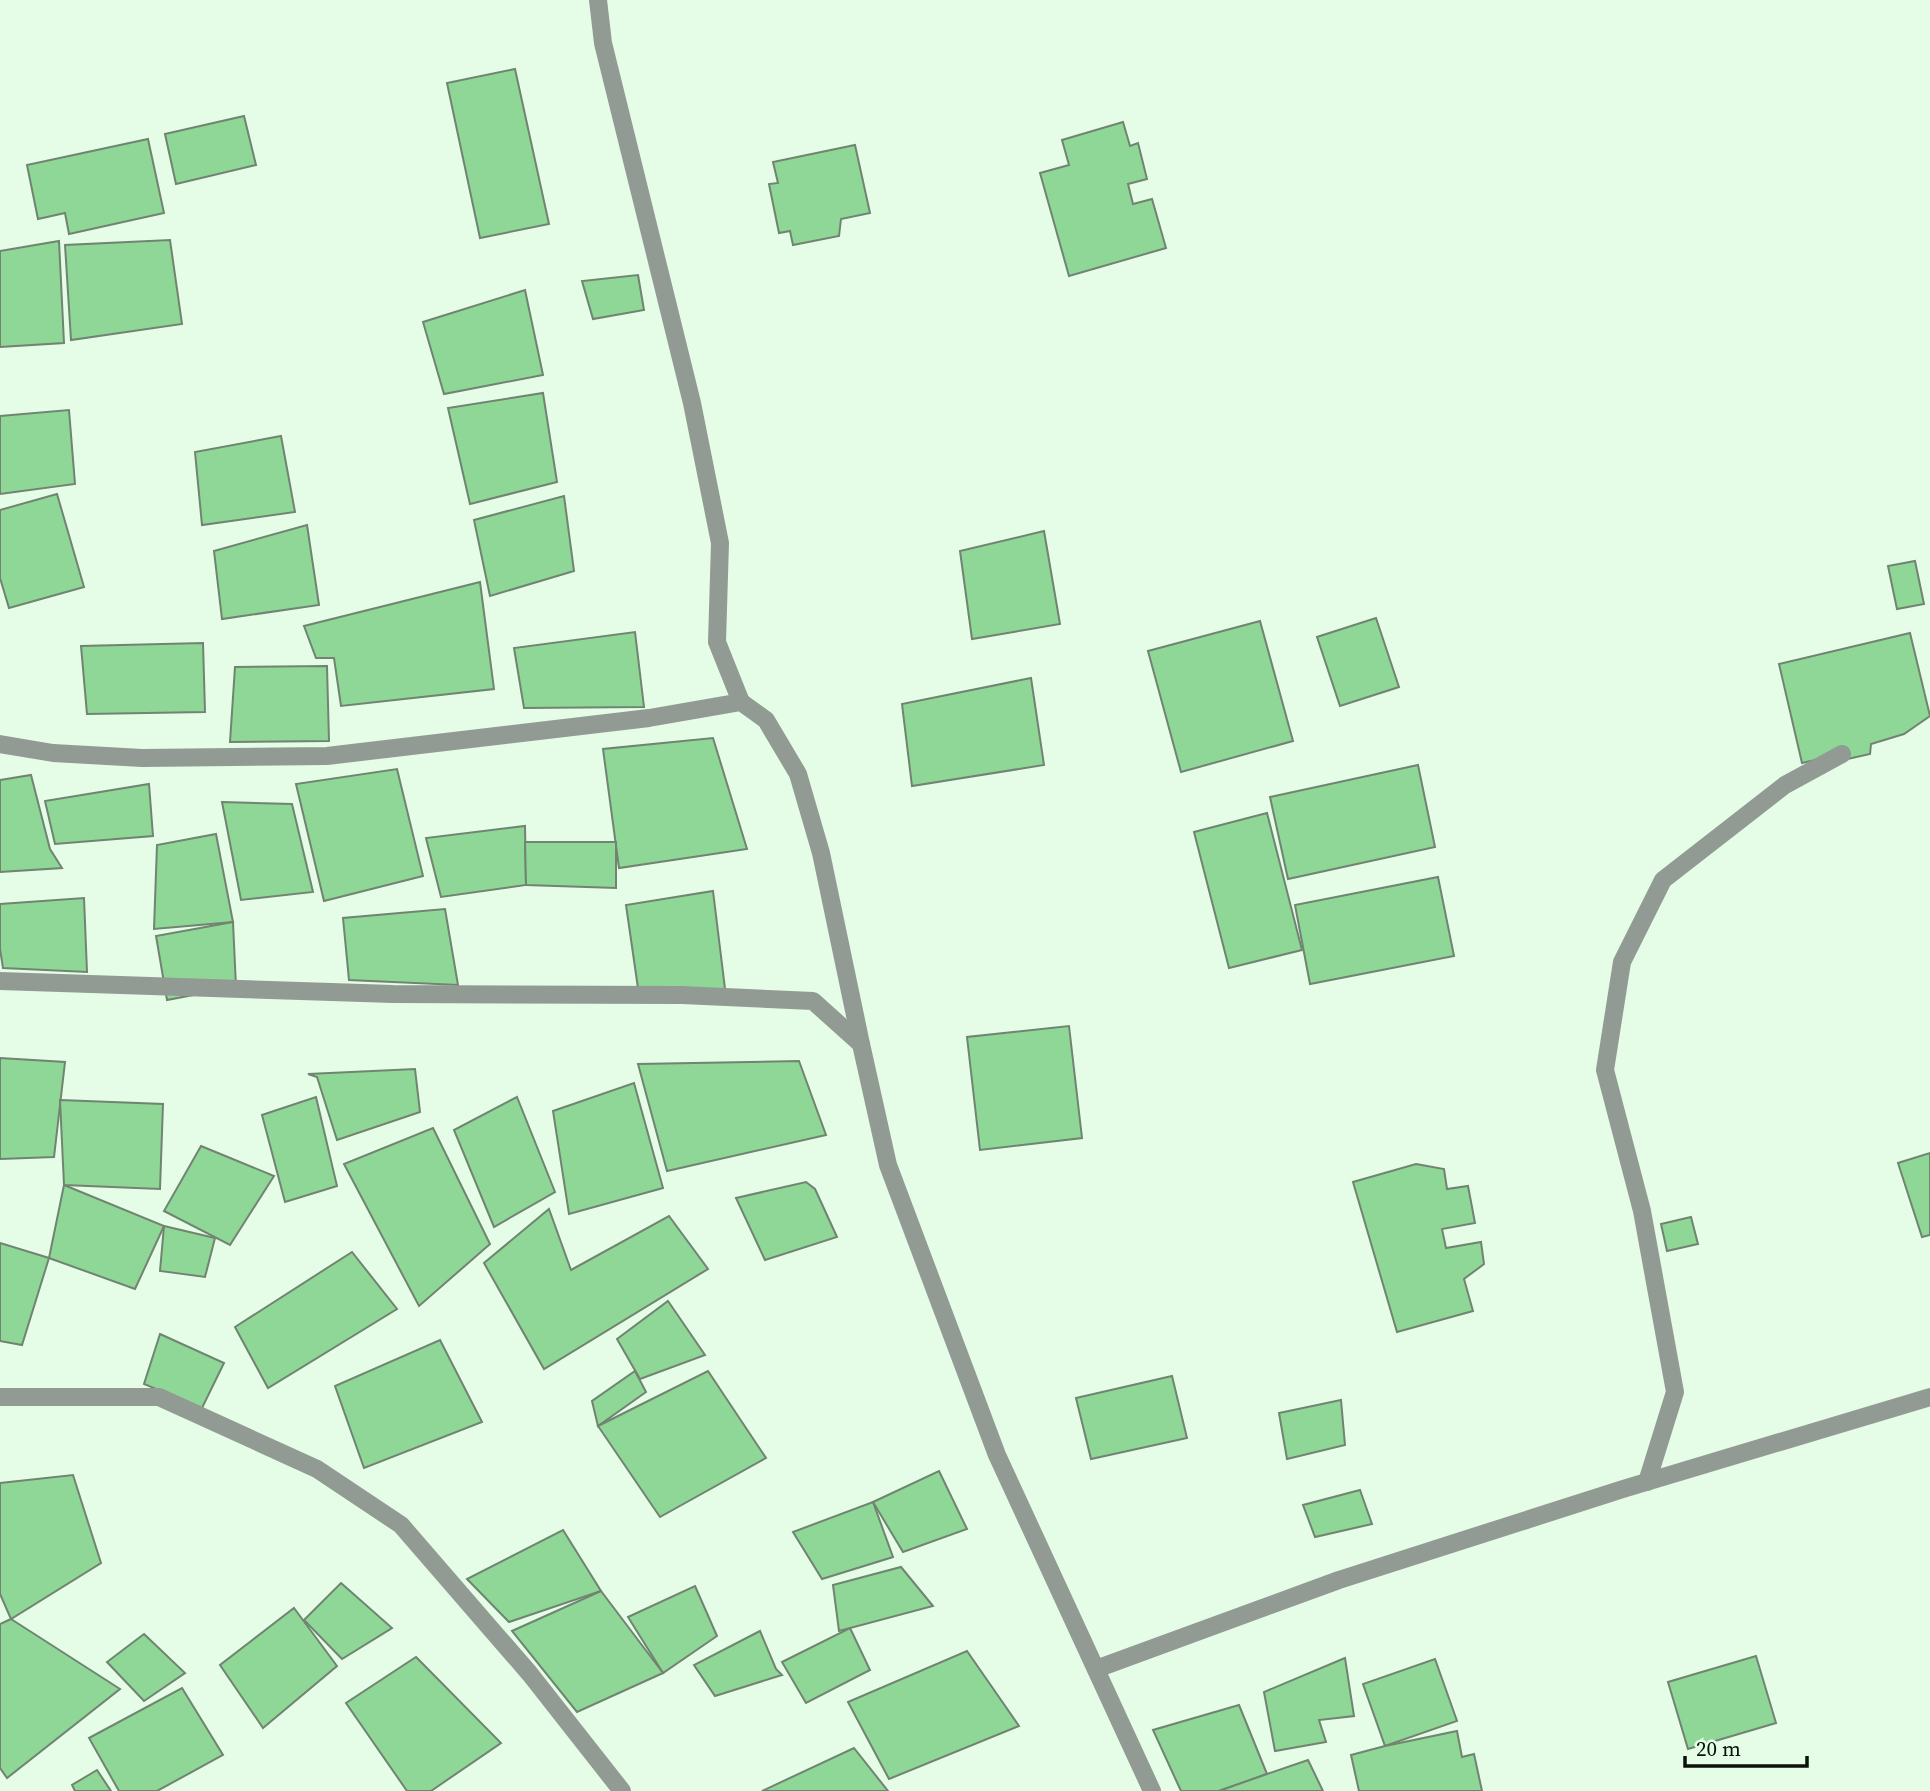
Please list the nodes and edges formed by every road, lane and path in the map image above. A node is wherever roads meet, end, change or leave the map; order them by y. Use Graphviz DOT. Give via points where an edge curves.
graph roads {
  1 [pos="597,0"];
  2 [pos="741,702"];
  3 [pos="0,744"];
  4 [pos="1842,754"];
  5 [pos="0,981"];
  6 [pos="861,1044"];
  7 [pos="0,1397"];
  8 [pos="1930,1397"];
  9 [pos="1647,1482"];
  10 [pos="1096,1669"];
  11 [pos="622,1791"];
  12 [pos="1152,1791"];
  1 -- 2 [label="street" via="603,43 692,402 720,543 717,642"];
  2 -- 3 [label="street" via="649,718 327,756 142,758 53,753"];
  2 -- 6 [label="street" via="766,720 798,774 821,853"];
  4 -- 9 [label="street" via="1785,785 1664,880 1622,962 1605,1070 1642,1210 1675,1392"];
  5 -- 6 [label="street" via="813,1001"];
  6 -- 10 [label="street" via="888,1165 997,1455"];
  7 -- 11 [label="street" via="159,1397 317,1469 401,1525 530,1674"];
  8 -- 9 [label="street"];
  9 -- 10 [label="street" via="1339,1580"];
  10 -- 12 [label="street"];
}
